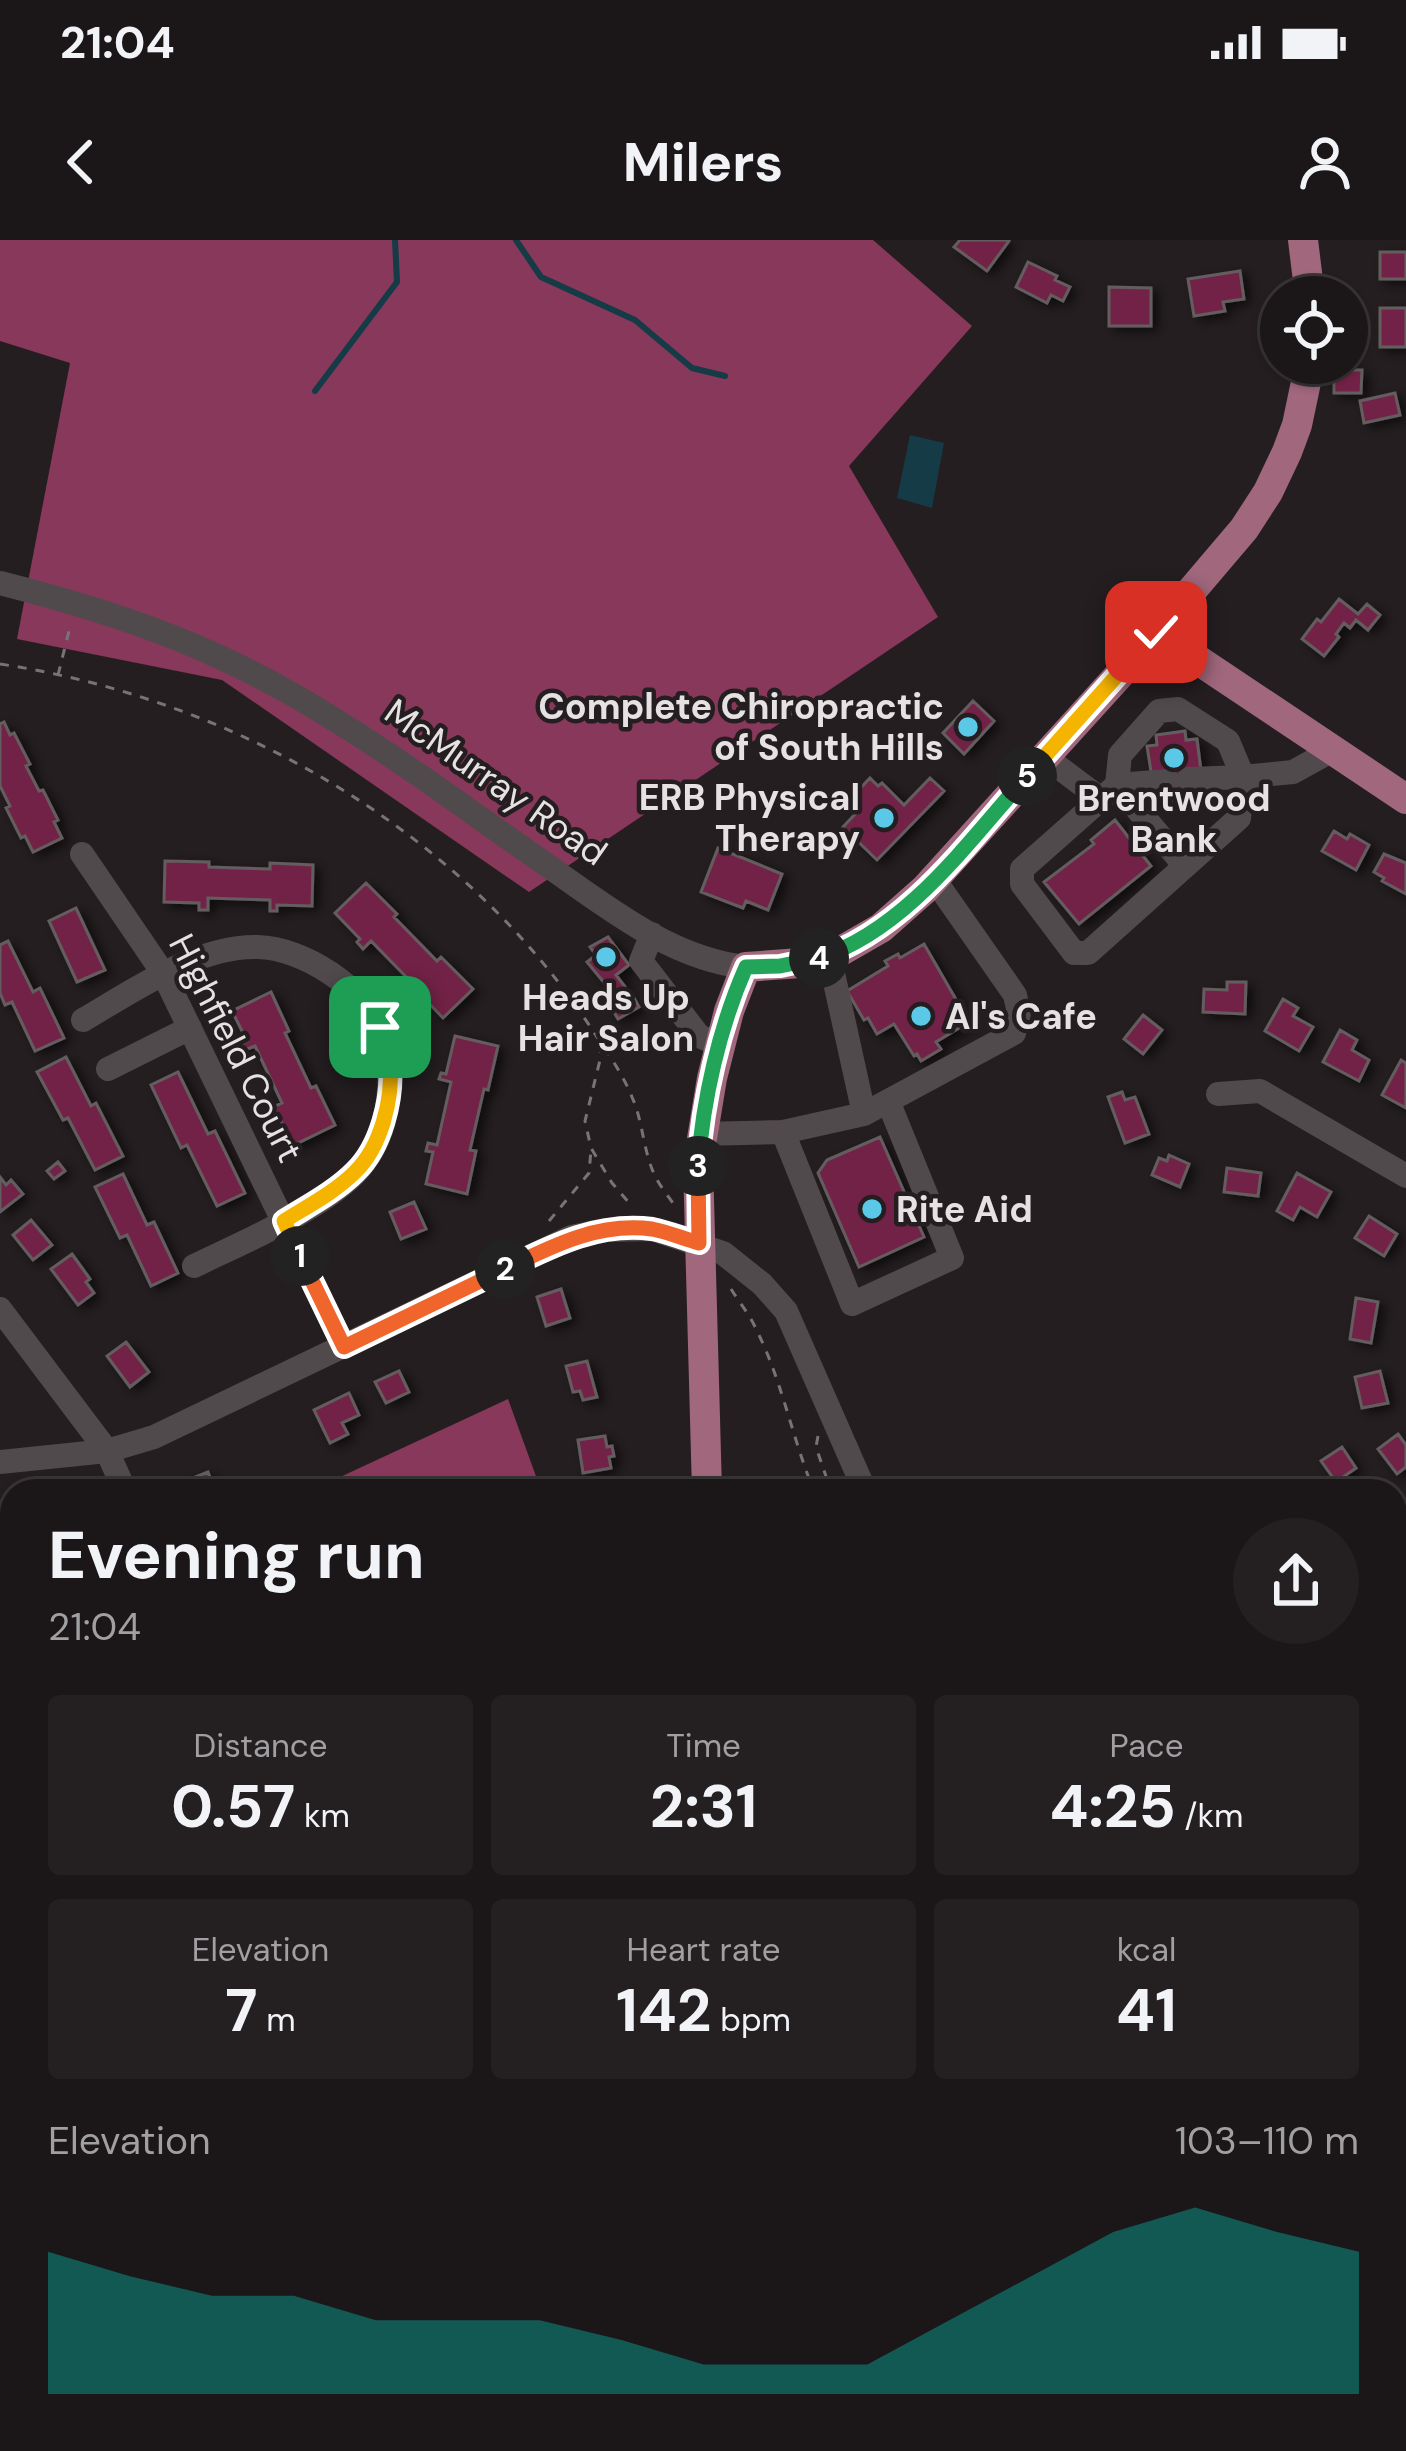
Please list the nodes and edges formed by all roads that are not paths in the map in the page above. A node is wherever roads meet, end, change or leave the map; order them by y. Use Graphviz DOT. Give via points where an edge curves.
graph roads {
  1 [pos="1303,240"];
  2 [pos="1307,276"];
  3 [pos="1306,384"];
  4 [pos="0,583"];
  5 [pos="1156,632"];
  6 [pos="1331,752"];
  7 [pos="1045,757"];
  8 [pos="1243,777"];
  9 [pos="1109,792"];
  10 [pos="1406,799"];
  11 [pos="82,854"];
  12 [pos="1185,866"];
  13 [pos="934,879"];
  14 [pos="652,934"];
  15 [pos="829,955"];
  16 [pos="746,967"];
  17 [pos="163,973"];
  18 [pos="83,1020"];
  19 [pos="190,1028"];
  20 [pos="720,1045"];
  21 [pos="108,1069"];
  22 [pos="1218,1094"];
  23 [pos="888,1101"];
  24 [pos="864,1114"];
  25 [pos="783,1132"];
  26 [pos="701,1134"];
  27 [pos="1406,1176"];
  28 [pos="284,1221"];
  29 [pos="699,1243"];
  30 [pos="194,1266"];
  31 [pos="0,1310"];
  32 [pos="344,1347"];
  33 [pos="107,1451"];
  34 [pos="0,1462"];
  35 [pos="120,1479"];
  36 [pos="707,1479"];
  37 [pos="860,1479"];
  1 -- 2 [label="main road"];
  3 -- 5 [label="main road, McMurray Road" via="1268,492"];
  4 -- 14 [label="street, McMurray Road" via="186,640 284,689"];
  5 -- 6 [label="main road"];
  5 -- 7 [label="main road, McMurray Road"];
  6 -- 8 [label="street" via="1293,772"];
  6 -- 10 [label="main road"];
  7 -- 9 [label="street"];
  7 -- 13 [label="main road, McMurray Road"];
  8 -- 9 [label="street"];
  8 -- 9 [label="street" via="1228,741 1178,709 1160,711 1120,755"];
  8 -- 12 [label="street" via="1239,818"];
  9 -- 12 [label="street"];
  9 -- 12 [label="street" via="1020,876 1073,953 1088,953"];
  11 -- 17 [label="street, Highfield Court"];
  13 -- 15 [label="main road, McMurray Road" via="881,928"];
  13 -- 23 [label="street" via="1016,995 1019,1013 1014,1033"];
  14 -- 16 [label="street, McMurray Road" via="701,959"];
  14 -- 20 [label="street" via="641,961 699,1036"];
  15 -- 16 [label="main road, McMurray Road"];
  15 -- 24 [label="street"];
  16 -- 20 [label="main road"];
  17 -- 18 [label="street"];
  17 -- 19 [label="street, Highfield Court"];
  17 -- 28 [label="street" via="221,952 259,947 292,954 326,969 380,1027 390,1065 376,1142 359,1169"];
  19 -- 21 [label="street"];
  19 -- 28 [label="street, Highfield Court"];
  20 -- 26 [label="main road"];
  22 -- 27 [label="street" via="1260,1091"];
  23 -- 24 [label="street"];
  23 -- 25 [label="street" via="952,1258 853,1304"];
  24 -- 25 [label="street"];
  25 -- 26 [label="street"];
  26 -- 29 [label="main road"];
  28 -- 30 [label="street"];
  28 -- 32 [label="street, Highfield Court"];
  29 -- 32 [label="street" via="652,1229 572,1237"];
  29 -- 36 [label="main road"];
  29 -- 37 [label="street" via="723,1252 786,1311"];
  31 -- 33 [label="street"];
  32 -- 33 [label="street" via="154,1437"];
  33 -- 34 [label="street"];
  33 -- 35 [label="street"];
}
